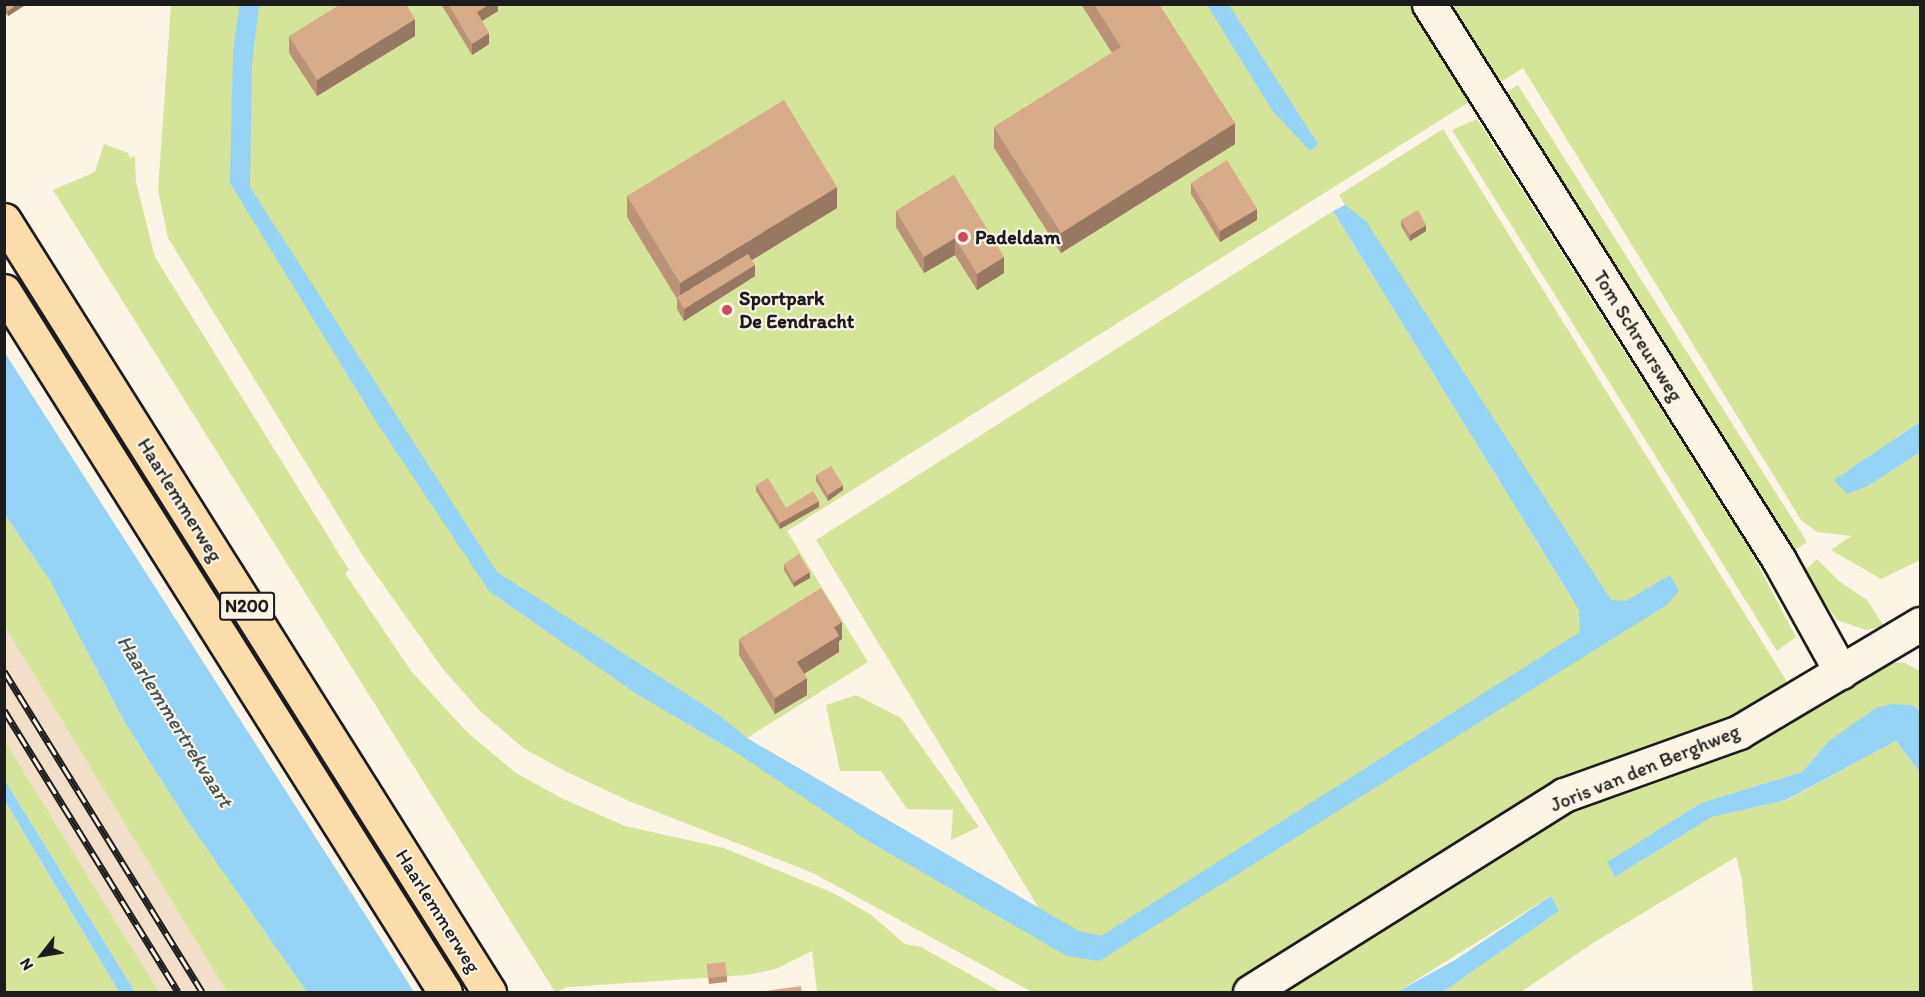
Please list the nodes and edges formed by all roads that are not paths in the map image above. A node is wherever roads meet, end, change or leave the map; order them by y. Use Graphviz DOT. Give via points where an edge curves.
graph roads {
  1 [pos="1429,4"];
  2 [pos="4,220"];
  3 [pos="4,291"];
  4 [pos="1918,631"];
  5 [pos="1841,672"];
  6 [pos="445,993"];
  7 [pos="489,993"];
  8 [pos="1250,993"];
  1 -- 5 [label="street, Tom Schreursweg" via="1779,560"];
  2 -- 7 [label="main road, Haarlemmerweg / N200"];
  3 -- 6 [label="main road, Haarlemmerweg / N200"];
  4 -- 5 [label="street, Joris van den Berghweg"];
  5 -- 8 [label="street, Joris van den Berghweg" via="1739,732 1564,795"];
}
